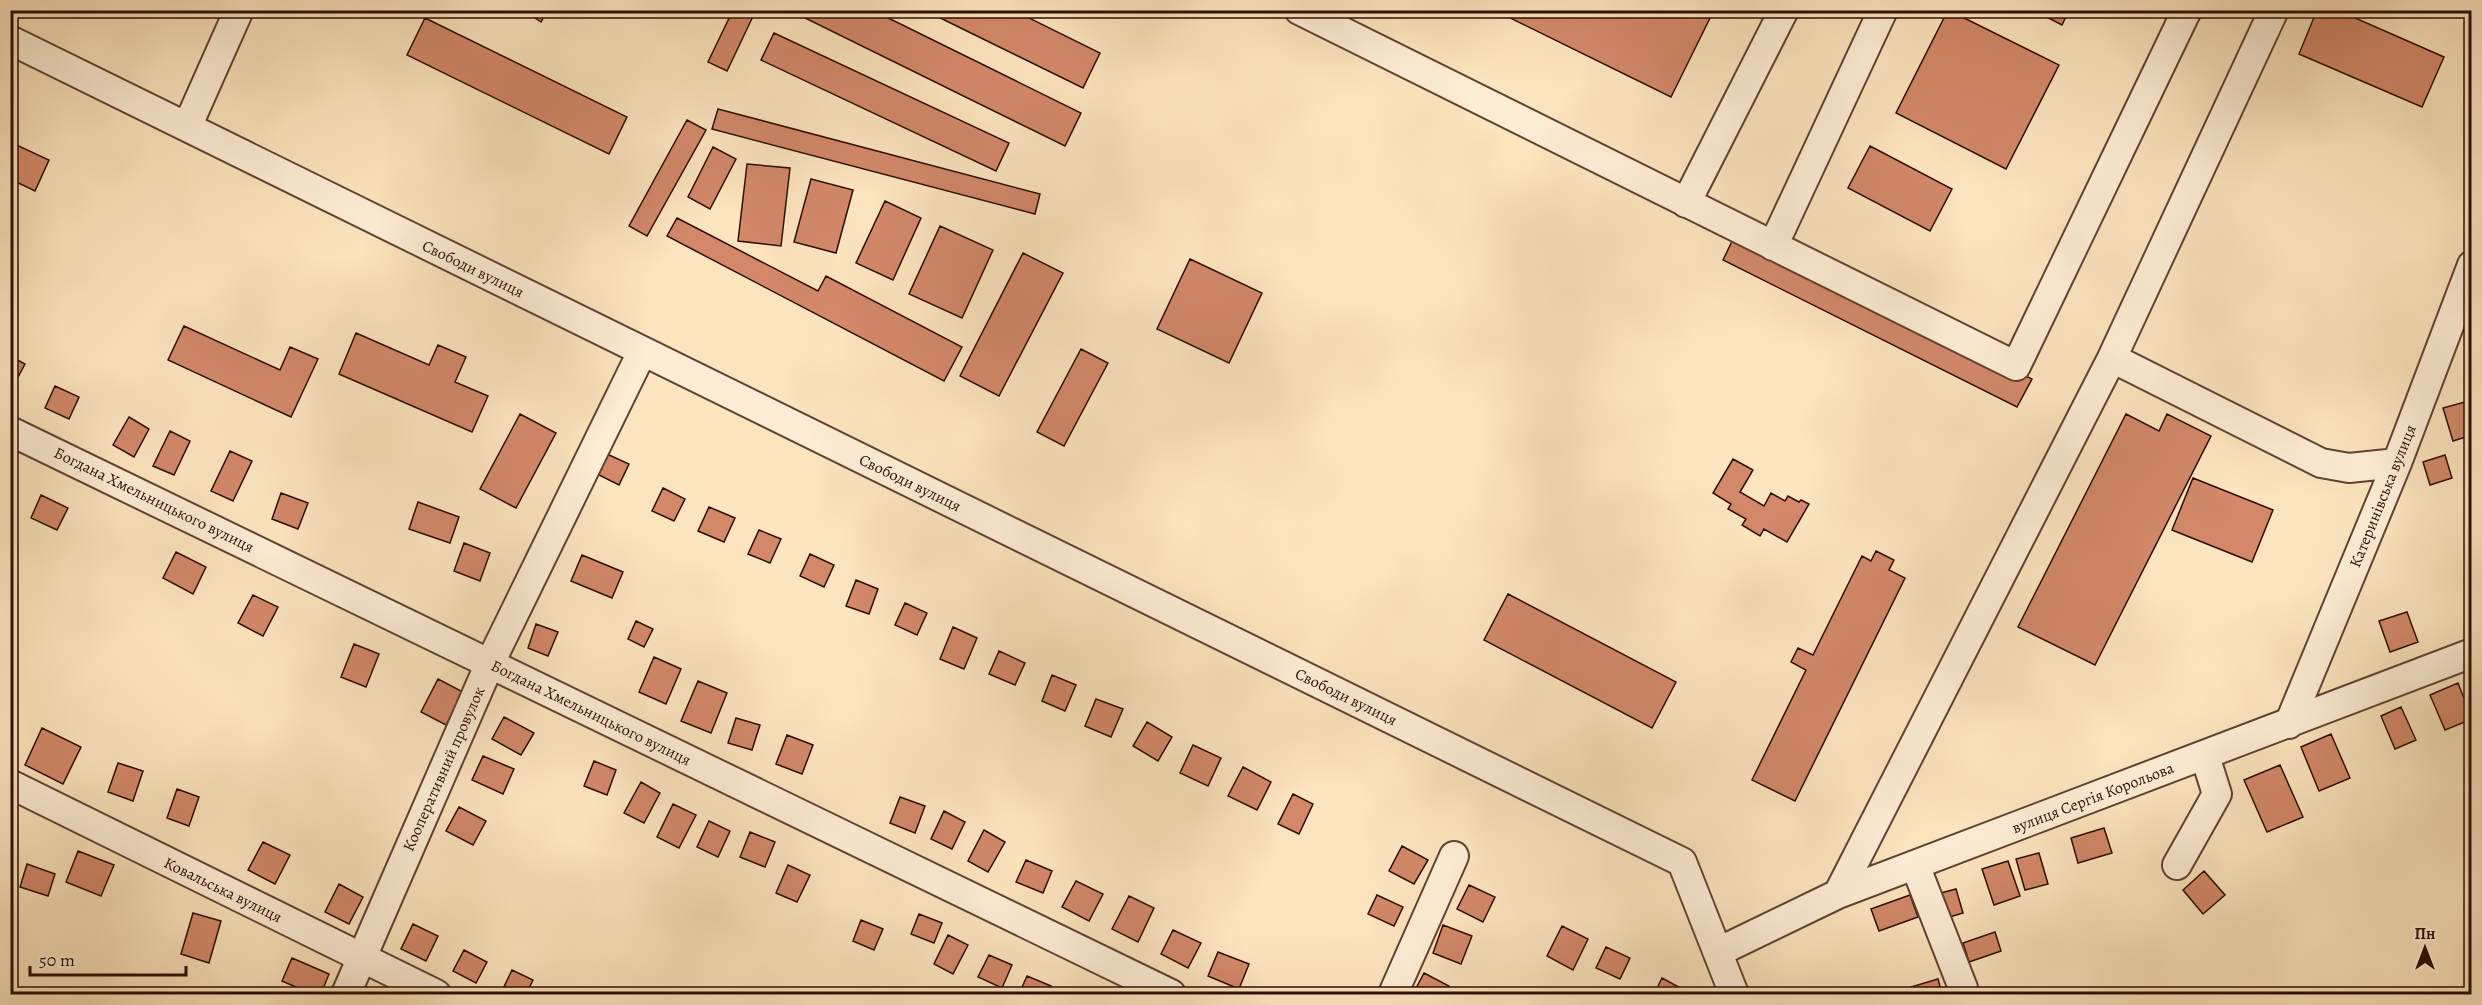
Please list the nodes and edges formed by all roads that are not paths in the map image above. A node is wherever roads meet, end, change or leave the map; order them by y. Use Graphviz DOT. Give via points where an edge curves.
graph roads {
  1 [pos="239,10"];
  2 [pos="1299,10"];
  3 [pos="1784,10"];
  4 [pos="1883,10"];
  5 [pos="2187,10"];
  6 [pos="2274,10"];
  7 [pos="10,40"];
  8 [pos="187,127"];
  9 [pos="1686,203"];
  10 [pos="1773,246"];
  11 [pos="2472,265"];
  12 [pos="642,352"];
  13 [pos="2112,358"];
  14 [pos="10,431"];
  15 [pos="2397,463"];
  16 [pos="2472,653"];
  17 [pos="490,663"];
  18 [pos="2289,724"];
  19 [pos="2205,756"];
  20 [pos="10,784"];
  21 [pos="1454,856"];
  22 [pos="1915,865"];
  23 [pos="2177,865"];
  24 [pos="1838,894"];
  25 [pos="1718,952"];
  26 [pos="361,958"];
  27 [pos="1963,988"];
  28 [pos="346,994"];
  29 [pos="436,994"];
  30 [pos="1171,994"];
  31 [pos="1393,994"];
  32 [pos="1734,994"];
  1 -- 8 [label="street"];
  2 -- 9 [label="street"];
  3 -- 9 [label="street"];
  4 -- 10 [label="street"];
  5 -- 10 [label="street" via="2016,366"];
  6 -- 13 [label="street"];
  7 -- 8 [label="street, Свободи вулиця"];
  8 -- 12 [label="street, Свободи вулиця"];
  9 -- 10 [label="street"];
  11 -- 15 [label="street, Катеринівська вулиця"];
  12 -- 17 [label="street, Кооперативний провулок"];
  12 -- 25 [label="street, Свободи вулиця" via="1682,862"];
  13 -- 15 [label="street" via="2321,463 2349,468"];
  13 -- 24 [label="street"];
  14 -- 17 [label="street, Богдана Хмельницького вулиця"];
  15 -- 18 [label="street, Катеринівська вулиця"];
  16 -- 18 [label="street, вулиця Сергія Корольова"];
  17 -- 26 [label="street, Кооперативний провулок"];
  17 -- 30 [label="street, Богдана Хмельницького вулиця"];
  18 -- 19 [label="street, вулиця Сергія Корольова"];
  19 -- 22 [label="street, вулиця Сергія Корольова"];
  19 -- 23 [label="street" via="2217,794"];
  20 -- 26 [label="street, Ковальська вулиця"];
  21 -- 31 [label="street"];
  22 -- 24 [label="street, вулиця Сергія Корольова"];
  22 -- 27 [label="street"];
  24 -- 25 [label="street, вулиця Сергія Корольова"];
  25 -- 32 [label="street, Свободи вулиця"];
  26 -- 28 [label="street, Кооперативний провулок"];
  26 -- 29 [label="street, Ковальська вулиця"];
}
